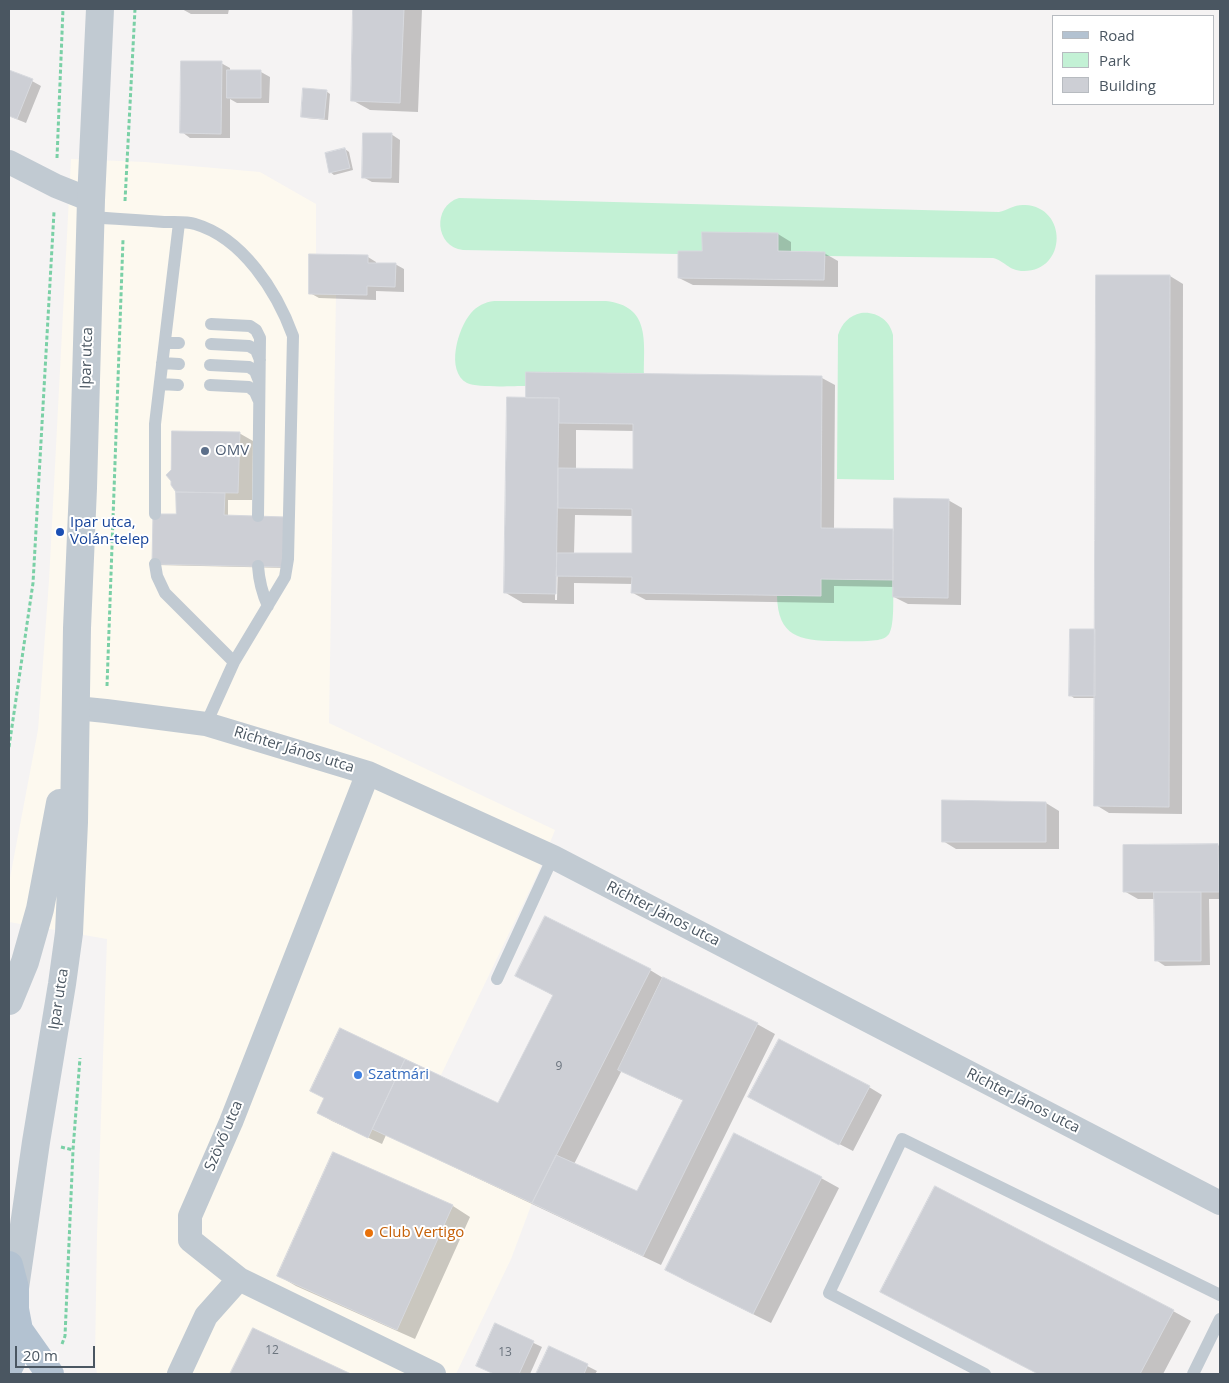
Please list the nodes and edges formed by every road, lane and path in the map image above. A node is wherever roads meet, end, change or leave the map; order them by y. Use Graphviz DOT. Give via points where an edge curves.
graph roads {
  1 [pos="63,9"];
  2 [pos="100,9"];
  3 [pos="9,162"];
  4 [pos="56,186"];
  5 [pos="91,209"];
  6 [pos="179,223"];
  7 [pos="211,324"];
  8 [pos="164,343"];
  9 [pos="179,343"];
  10 [pos="211,344"];
  11 [pos="260,363"];
  12 [pos="162,364"];
  13 [pos="179,364"];
  14 [pos="210,365"];
  15 [pos="260,383"];
  16 [pos="160,384"];
  17 [pos="178,384"];
  18 [pos="210,385"];
  19 [pos="260,404"];
  20 [pos="156,514"];
  21 [pos="258,516"];
  22 [pos="155,564"];
  23 [pos="258,566"];
  24 [pos="268,606"];
  25 [pos="234,662"];
  26 [pos="76,708"];
  27 [pos="206,724"];
  28 [pos="9,747"];
  29 [pos="368,773"];
  30 [pos="553,857"];
  31 [pos="497,979"];
  32 [pos="9,1001"];
  33 [pos="73,1150"];
  34 [pos="1220,1203"];
  35 [pos="12,1277"];
  36 [pos="239,1279"];
  37 [pos="1220,1295"];
  38 [pos="1220,1319"];
  39 [pos="19,1330"];
  40 [pos="65,1336"];
  41 [pos="9,1367"];
  42 [pos="50,1374"];
  43 [pos="179,1374"];
  44 [pos="434,1374"];
  45 [pos="985,1374"];
  46 [pos="1193,1374"];
  1 -- 4 [label="path"];
  2 -- 5 [label="street, Ipar utca"];
  3 -- 4 [label="street"];
  4 -- 5 [label="street"];
  4 -- 28 [label="path" via="33,583"];
  5 -- 6 [label="lane"];
  5 -- 26 [label="street, Ipar utca"];
  6 -- 8 [label="lane" via="173,323"];
  6 -- 24 [label="lane" via="194,224 234,246 274,295 293,336 288,559 285,577"];
  7 -- 11 [label="lane" via="253,327 260,342"];
  8 -- 9 [label="lane"];
  8 -- 12 [label="lane"];
  10 -- 11 [label="lane" via="249,346 256,350"];
  11 -- 15 [label="lane"];
  12 -- 13 [label="lane"];
  12 -- 16 [label="lane"];
  14 -- 15 [label="lane" via="249,367 258,375"];
  15 -- 19 [label="lane"];
  16 -- 17 [label="lane"];
  16 -- 20 [label="lane" via="155,424"];
  18 -- 19 [label="lane" via="249,387 258,396"];
  19 -- 21 [label="lane"];
  22 -- 25 [label="lane" via="164,593"];
  23 -- 24 [label="lane" via="261,592"];
  24 -- 25 [label="lane"];
  25 -- 27 [label="lane"];
  26 -- 27 [label="street, Richter János utca"];
  26 -- 32 [label="street, Ipar utca" via="40,909 25,962"];
  26 -- 35 [label="street, Ipar utca" via="69,933"];
  27 -- 29 [label="street, Richter János utca"];
  29 -- 30 [label="street, Richter János utca"];
  29 -- 36 [label="street, Szövő utca" via="231,1122 190,1216 190,1240"];
  30 -- 31 [label="lane"];
  30 -- 34 [label="street, Richter János utca"];
  33 -- 40 [label="path"];
  35 -- 39 [label="main road"];
  36 -- 43 [label="street" via="206,1316"];
  36 -- 44 [label="street, Szövő utca"];
  37 -- 45 [label="lane" via="902,1139 829,1293"];
  38 -- 46 [label="lane"];
  39 -- 41 [label="main road"];
  39 -- 42 [label="main road"];
}
